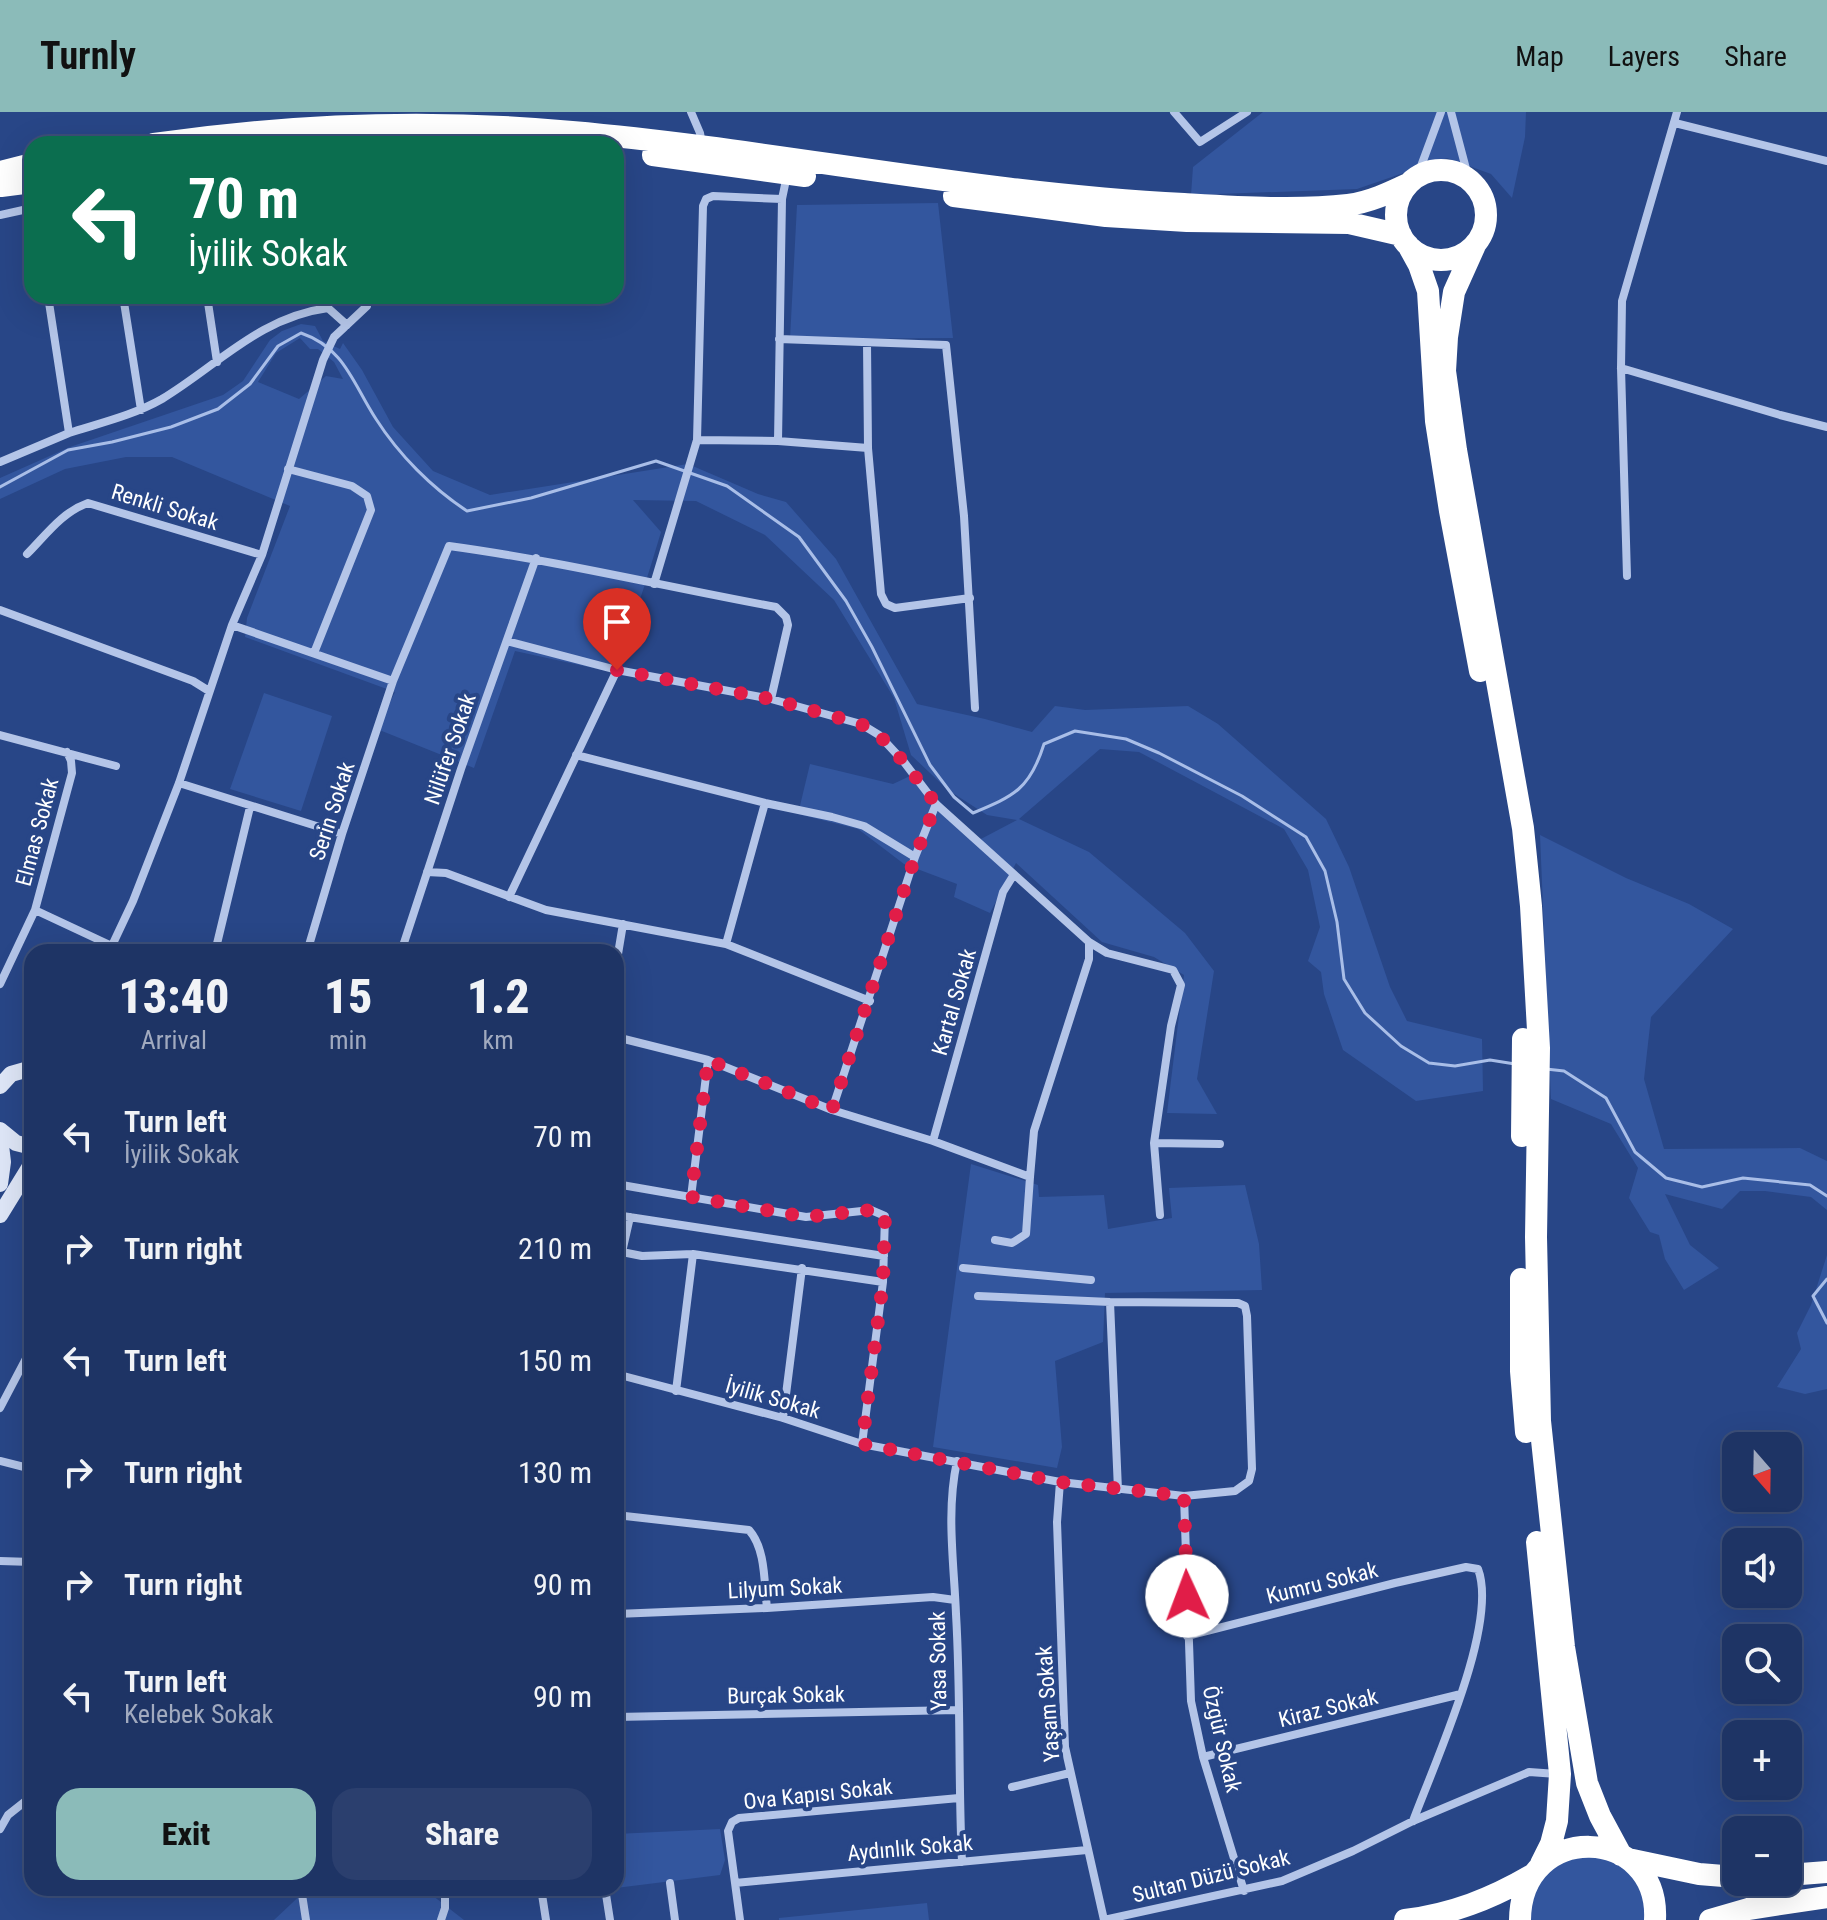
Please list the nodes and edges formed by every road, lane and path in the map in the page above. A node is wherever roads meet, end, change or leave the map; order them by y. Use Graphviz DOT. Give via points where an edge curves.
graph roads {
  1 [pos="691,112"];
  2 [pos="1174,112"];
  3 [pos="1247,112"];
  4 [pos="1441,112"];
  5 [pos="1451,112"];
  6 [pos="1677,112"];
  7 [pos="330,119"];
  8 [pos="1675,123"];
  9 [pos="210,136"];
  10 [pos="606,136"];
  11 [pos="624,138"];
  12 [pos="695,146"];
  13 [pos="624,152"];
  14 [pos="1827,161"];
  15 [pos="24,166"];
  16 [pos="0,172"];
  17 [pos="787,174"];
  18 [pos="1469,180"];
  19 [pos="1412,181"];
  20 [pos="24,182"];
  21 [pos="0,186"];
  22 [pos="782,199"];
  23 [pos="24,210"];
  24 [pos="0,215"];
  25 [pos="1405,240"];
  26 [pos="1476,243"];
  27 [pos="49,304"];
  28 [pos="124,304"];
  29 [pos="208,304"];
  30 [pos="367,304"];
  31 [pos="347,325"];
  32 [pos="779,339"];
  33 [pos="867,343"];
  34 [pos="217,362"];
  35 [pos="1621,368"];
  36 [pos="141,410"];
  37 [pos="1827,427"];
  38 [pos="69,433"];
  39 [pos="778,441"];
  40 [pos="696,444"];
  41 [pos="868,448"];
  42 [pos="0,462"];
  43 [pos="288,469"];
  44 [pos="27,554"];
  45 [pos="262,555"];
  46 [pos="536,558"];
  47 [pos="1627,576"];
  48 [pos="654,584"];
  49 [pos="970,598"];
  50 [pos="0,610"];
  51 [pos="232,625"];
  52 [pos="507,641"];
  53 [pos="314,653"];
  54 [pos="617,670"];
  55 [pos="393,681"];
  56 [pos="209,691"];
  57 [pos="771,699"];
  58 [pos="975,708"];
  59 [pos="0,735"];
  60 [pos="67,752"];
  61 [pos="576,755"];
  62 [pos="116,766"];
  63 [pos="179,783"];
  64 [pos="765,803"];
  65 [pos="936,804"];
  66 [pos="250,807"];
  67 [pos="342,834"];
  68 [pos="915,857"];
  69 [pos="427,872"];
  70 [pos="1013,876"];
  71 [pos="509,897"];
  72 [pos="35,910"];
  73 [pos="623,924"];
  74 [pos="1089,942"];
  75 [pos="101,944"];
  76 [pos="113,944"];
  77 [pos="217,944"];
  78 [pos="310,944"];
  79 [pos="404,944"];
  80 [pos="620,944"];
  81 [pos="726,944"];
  82 [pos="0,984"];
  83 [pos="870,1001"];
  84 [pos="624,1039"];
  85 [pos="1531,1049"];
  86 [pos="708,1060"];
  87 [pos="1531,1085"];
  88 [pos="832,1110"];
  89 [pos="0,1130"];
  90 [pos="0,1137"];
  91 [pos="933,1141"];
  92 [pos="1154,1143"];
  93 [pos="1220,1144"];
  94 [pos="24,1145"];
  95 [pos="24,1176"];
  96 [pos="1030,1177"];
  97 [pos="0,1184"];
  98 [pos="624,1185"];
  99 [pos="691,1197"];
  100 [pos="0,1215"];
  101 [pos="1160,1215"];
  102 [pos="624,1216"];
  103 [pos="630,1217"];
  104 [pos="624,1236"];
  105 [pos="995,1240"];
  106 [pos="624,1252"];
  107 [pos="693,1254"];
  108 [pos="884,1256"];
  109 [pos="802,1268"];
  110 [pos="963,1268"];
  111 [pos="1091,1280"];
  112 [pos="883,1282"];
  113 [pos="978,1296"];
  114 [pos="1110,1302"];
  115 [pos="24,1362"];
  116 [pos="624,1376"];
  117 [pos="676,1391"];
  118 [pos="0,1408"];
  119 [pos="783,1418"];
  120 [pos="862,1444"];
  121 [pos="0,1461"];
  122 [pos="957,1461"];
  123 [pos="24,1467"];
  124 [pos="1060,1482"];
  125 [pos="1118,1490"];
  126 [pos="1184,1496"];
  127 [pos="624,1516"];
  128 [pos="0,1561"];
  129 [pos="24,1562"];
  130 [pos="955,1600"];
  131 [pos="767,1608"];
  132 [pos="624,1614"];
  133 [pos="1187,1636"];
  134 [pos="1461,1694"];
  135 [pos="958,1710"];
  136 [pos="624,1717"];
  137 [pos="1203,1757"];
  138 [pos="1070,1773"];
  139 [pos="1560,1774"];
  140 [pos="1012,1787"];
  141 [pos="959,1798"];
  142 [pos="24,1802"];
  143 [pos="1413,1821"];
  144 [pos="0,1829"];
  145 [pos="1087,1850"];
  146 [pos="1625,1857"];
  147 [pos="962,1862"];
  148 [pos="1536,1870"];
  149 [pos="1827,1872"];
  150 [pos="1802,1874"];
  151 [pos="1722,1876"];
  152 [pos="670,1883"];
  153 [pos="735,1883"];
  154 [pos="1244,1891"];
  155 [pos="302,1896"];
  156 [pos="445,1896"];
  157 [pos="542,1896"];
  158 [pos="606,1896"];
  159 [pos="1827,1897"];
  160 [pos="306,1920"];
  161 [pos="441,1920"];
  162 [pos="546,1920"];
  163 [pos="610,1920"];
  164 [pos="675,1920"];
  165 [pos="740,1920"];
  166 [pos="1104,1920"];
  167 [pos="1405,1920"];
  168 [pos="1520,1920"];
  169 [pos="1655,1920"];
  170 [pos="1710,1920"];
  1 -- 12 [label="street"];
  2 -- 3 [label="street" via="1200,142"];
  4 -- 19 [label="street"];
  5 -- 18 [label="street"];
  6 -- 8 [label="street"];
  7 -- 9 [label="highway"];
  7 -- 10 [label="highway"];
  8 -- 14 [label="street"];
  8 -- 35 [label="street" via="1622,301"];
  11 -- 12 [label="highway"];
  12 -- 19 [label="highway" via="1074,196 1215,206 1349,205 1379,198"];
  13 -- 17 [label="highway"];
  15 -- 16 [label="highway"];
  17 -- 22 [label="street"];
  17 -- 25 [label="highway" via="1106,216 1349,223"];
  18 -- 19 [label="highway" via="1443,170"];
  18 -- 26 [label="highway" via="1479,190 1486,217"];
  19 -- 25 [label="highway" via="1398,203 1397,225"];
  20 -- 21 [label="highway"];
  22 -- 32 [label="street"];
  22 -- 40 [label="street" via="713,196 703,206"];
  23 -- 24 [label="street"];
  25 -- 26 [label="highway" via="1430,258 1443,260"];
  25 -- 85 [label="highway" via="1428,291 1438,434 1504,801"];
  26 -- 85 [label="highway" via="1454,292 1445,371 1523,828 1535,955"];
  27 -- 38 [label="street"];
  28 -- 36 [label="street"];
  29 -- 34 [label="street"];
  30 -- 31 [label="street"];
  31 -- 34 [label="street" via="328,308 303,311 250,336"];
  31 -- 43 [label="street" via="323,360"];
  32 -- 33 [label="street"];
  32 -- 39 [label="street"];
  33 -- 41 [label="street"];
  33 -- 49 [label="street" via="946,345"];
  34 -- 36 [label="street"];
  35 -- 37 [label="street"];
  35 -- 47 [label="street"];
  36 -- 38 [label="street"];
  38 -- 42 [label="street"];
  39 -- 40 [label="street"];
  39 -- 41 [label="street"];
  40 -- 48 [label="street"];
  41 -- 49 [label="street" via="886,604 895,608"];
  43 -- 45 [label="street"];
  43 -- 53 [label="street" via="352,486 367,496 371,510"];
  44 -- 45 [label="street, Renkli Sokak" via="61,518 88,503"];
  45 -- 51 [label="street"];
  46 -- 48 [label="street"];
  46 -- 52 [label="street, Nilüfer Sokak"];
  46 -- 55 [label="street, Serin Sokak" via="449,546"];
  48 -- 57 [label="street" via="776,607 788,625"];
  49 -- 58 [label="street"];
  50 -- 56 [label="street"];
  51 -- 53 [label="street"];
  51 -- 56 [label="street"];
  52 -- 54 [label="street"];
  52 -- 69 [label="street, Nilüfer Sokak"];
  53 -- 55 [label="street"];
  54 -- 57 [label="street"];
  54 -- 61 [label="street"];
  55 -- 67 [label="street, Serin Sokak"];
  56 -- 63 [label="street"];
  57 -- 65 [label="street" via="861,724 879,735"];
  59 -- 60 [label="street, Elmas Sokak"];
  60 -- 62 [label="street"];
  60 -- 72 [label="street, Elmas Sokak" via="72,773"];
  61 -- 64 [label="street"];
  61 -- 71 [label="street"];
  63 -- 66 [label="street"];
  63 -- 76 [label="street"];
  64 -- 68 [label="street" via="864,826"];
  64 -- 81 [label="street"];
  65 -- 68 [label="street"];
  65 -- 70 [label="street"];
  66 -- 67 [label="street"];
  66 -- 77 [label="street"];
  67 -- 78 [label="street, Serin Sokak"];
  68 -- 83 [label="street"];
  69 -- 71 [label="street" via="446,873"];
  69 -- 79 [label="street, Nilüfer Sokak"];
  70 -- 74 [label="street"];
  70 -- 91 [label="street, Kartal Sokak" via="1003,892"];
  71 -- 73 [label="street" via="546,910"];
  72 -- 75 [label="street"];
  72 -- 82 [label="street, Elmas Sokak"];
  73 -- 80 [label="street"];
  73 -- 81 [label="street"];
  74 -- 92 [label="street" via="1107,953 1173,970 1181,985"];
  74 -- 96 [label="street" via="1089,959 1034,1131"];
  81 -- 83 [label="street"];
  83 -- 88 [label="street"];
  84 -- 86 [label="street"];
  85 -- 87 [label="highway"];
  86 -- 88 [label="street"];
  86 -- 99 [label="street"];
  87 -- 139 [label="highway" via="1521,1371"];
  87 -- 146 [label="highway" via="1537,1355 1564,1647 1587,1783"];
  88 -- 91 [label="street"];
  89 -- 94 [label="street"];
  90 -- 97 [label="street"];
  91 -- 96 [label="street"];
  92 -- 93 [label="street"];
  92 -- 101 [label="street"];
  95 -- 100 [label="street"];
  96 -- 105 [label="street" via="1026,1234 1012,1243"];
  98 -- 99 [label="street"];
  99 -- 108 [label="street" via="806,1217 871,1210 885,1216"];
  102 -- 103 [label="street"];
  103 -- 104 [label="street"];
  103 -- 108 [label="street"];
  106 -- 107 [label="street"];
  107 -- 109 [label="street"];
  107 -- 117 [label="street"];
  108 -- 112 [label="street"];
  109 -- 112 [label="street"];
  109 -- 119 [label="street"];
  110 -- 111 [label="street"];
  112 -- 120 [label="street"];
  113 -- 114 [label="street"];
  114 -- 125 [label="street"];
  114 -- 126 [label="street, İyilik Sokak" via="1245,1306 1249,1481 1235,1491"];
  115 -- 118 [label="street"];
  116 -- 117 [label="street, İyilik Sokak"];
  117 -- 119 [label="street, İyilik Sokak"];
  119 -- 120 [label="street, İyilik Sokak"];
  120 -- 122 [label="street, İyilik Sokak"];
  121 -- 123 [label="street"];
  122 -- 124 [label="street, İyilik Sokak"];
  122 -- 130 [label="street, Yasa Sokak" via="951,1536"];
  124 -- 125 [label="street, İyilik Sokak"];
  124 -- 138 [label="street, Yaşam Sokak" via="1064,1732"];
  125 -- 126 [label="street, İyilik Sokak"];
  126 -- 133 [label="street, Özgür Sokak"];
  127 -- 131 [label="street" via="749,1530 761,1554"];
  128 -- 129 [label="street"];
  130 -- 131 [label="street, Lilyum Sokak"];
  130 -- 135 [label="street, Yasa Sokak"];
  131 -- 132 [label="street, Lilyum Sokak"];
  133 -- 134 [label="street, Kumru Sokak" via="1466,1567 1478,1569 1483,1582 1477,1642"];
  133 -- 137 [label="street, Özgür Sokak" via="1191,1701"];
  134 -- 137 [label="street, Kiraz Sokak"];
  134 -- 143 [label="street"];
  135 -- 136 [label="street, Burçak Sokak"];
  135 -- 141 [label="street, Yasa Sokak"];
  137 -- 154 [label="street, Özgür Sokak"];
  138 -- 140 [label="street"];
  138 -- 145 [label="street, Yaşam Sokak"];
  139 -- 143 [label="street, Sultan Düzü Sokak" via="1529,1772"];
  139 -- 148 [label="highway" via="1557,1821"];
  141 -- 147 [label="street, Yasa Sokak"];
  141 -- 153 [label="street, Ova Kapısı Sokak" via="739,1818 728,1831"];
  142 -- 144 [label="street"];
  143 -- 154 [label="street, Sultan Düzü Sokak" via="1282,1881"];
  145 -- 147 [label="street, Aydınlık Sokak"];
  145 -- 166 [label="street, Yaşam Sokak"];
  146 -- 148 [label="highway" via="1605,1848 1580,1847 1555,1854"];
  146 -- 151 [label="highway"];
  146 -- 169 [label="highway" via="1647,1882"];
  147 -- 153 [label="street, Aydınlık Sokak"];
  148 -- 167 [label="highway" via="1468,1907"];
  148 -- 168 [label="highway" via="1520,1904"];
  149 -- 150 [label="highway"];
  152 -- 164 [label="street"];
  153 -- 165 [label="street, Ova Kapısı Sokak"];
  154 -- 166 [label="street, Sultan Düzü Sokak"];
  155 -- 160 [label="street"];
  156 -- 161 [label="street"];
  157 -- 162 [label="street"];
  158 -- 163 [label="street"];
  159 -- 170 [label="highway"];
}
